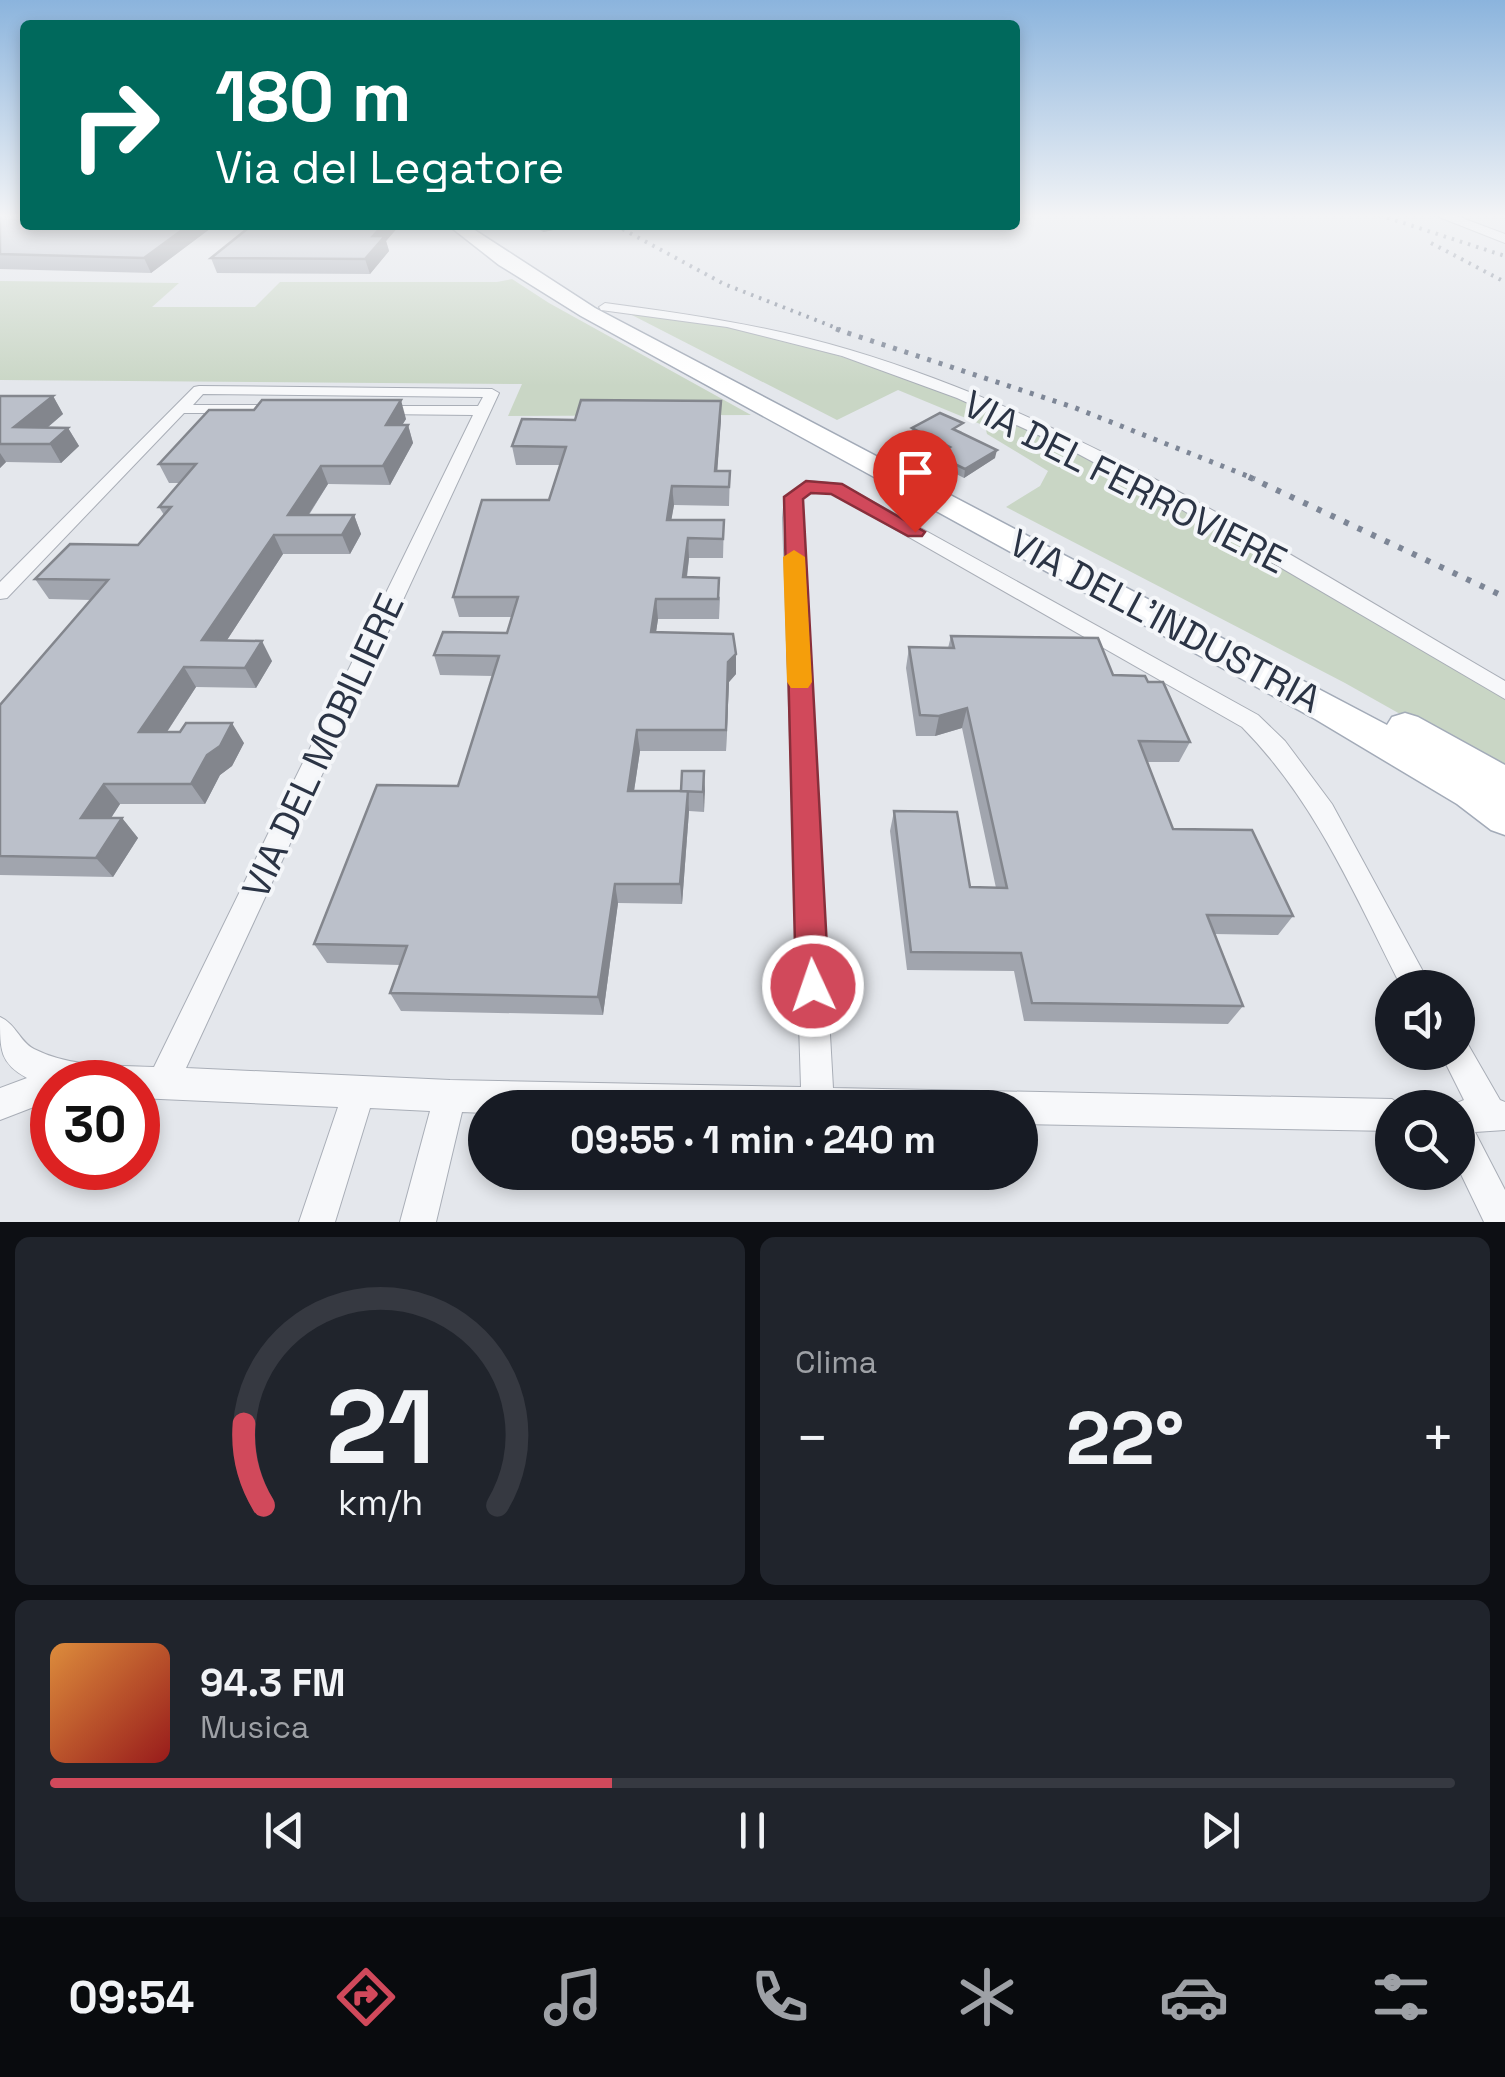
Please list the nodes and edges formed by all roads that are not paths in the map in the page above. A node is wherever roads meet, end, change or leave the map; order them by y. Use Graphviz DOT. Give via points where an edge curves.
graph roads {
  1 [pos="521,272"];
  2 [pos="544,272"];
  3 [pos="605,308"];
  4 [pos="181,409"];
  5 [pos="483,411"];
  6 [pos="0,593"];
  7 [pos="1505,691"];
  8 [pos="1505,784"];
  9 [pos="1505,818"];
  10 [pos="1408,970"];
  11 [pos="0,1032"];
  12 [pos="30,1065"];
  13 [pos="1467,1070"];
  14 [pos="160,1082"];
  15 [pos="164,1082"];
  16 [pos="817,1090"];
  17 [pos="359,1091"];
  18 [pos="30,1093"];
  19 [pos="450,1096"];
  20 [pos="468,1096"];
  21 [pos="0,1104"];
  22 [pos="1038,1107"];
  23 [pos="1375,1115"];
  24 [pos="1498,1116"];
  25 [pos="1475,1167"];
  26 [pos="317,1222"];
  27 [pos="418,1222"];
  28 [pos="1503,1222"];
  1 -- 9 [label="main road, VIA DELL'INDUSTRIA" via="1282,684"];
  2 -- 3 [label="main road, VIA DELL'INDUSTRIA"];
  3 -- 7 [label="street, VIA DEL FERROVIERE" via="747,324 940,387 1133,478"];
  3 -- 8 [label="main road, VIA DELL'INDUSTRIA" via="1242,638"];
  4 -- 5 [label="street"];
  4 -- 5 [label="street" via="199,390 492,392"];
  4 -- 6 [label="street"];
  5 -- 15 [label="street, VIA DEL MOBILIERE"];
  10 -- 16 [label="street" via="1316,798 1282,749 1250,721 835,488 806,486 794,497 792,518"];
  11 -- 12 [label="street"];
  13 -- 24 [label="street"];
  14 -- 15 [label="street"];
  15 -- 17 [label="street"];
  17 -- 19 [label="street"];
  17 -- 26 [label="street"];
  18 -- 21 [label="street"];
  19 -- 20 [label="street"];
  19 -- 27 [label="street"];
  22 -- 23 [label="street"];
  25 -- 28 [label="street"];
}
